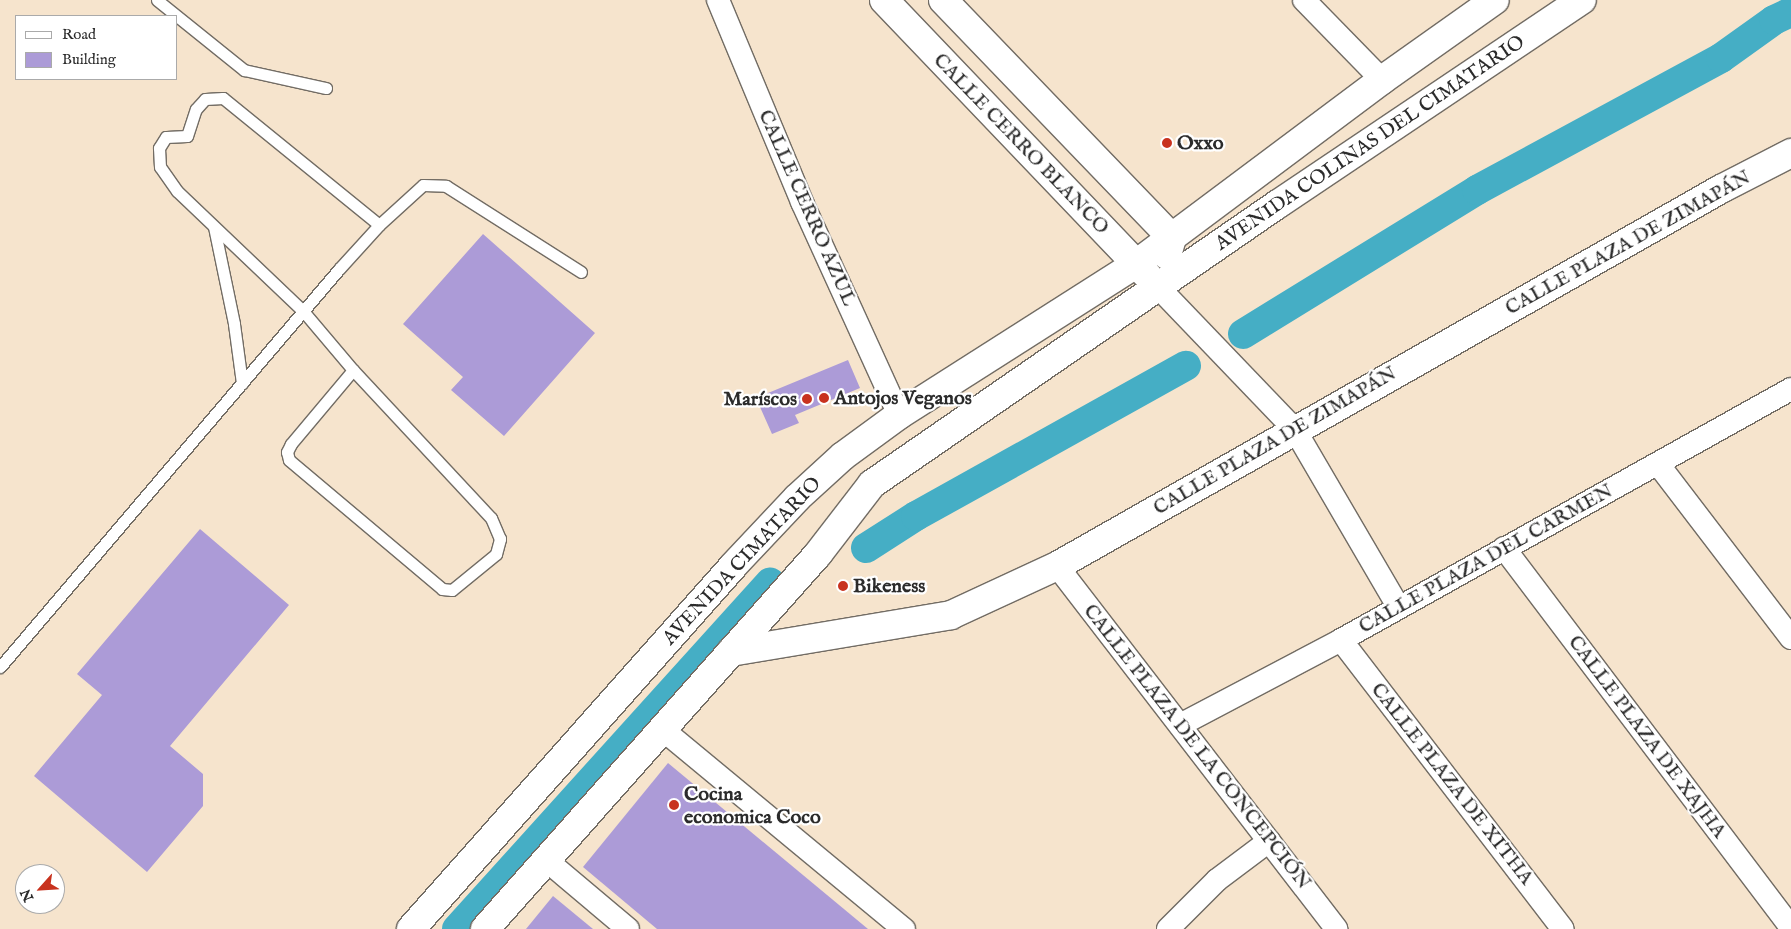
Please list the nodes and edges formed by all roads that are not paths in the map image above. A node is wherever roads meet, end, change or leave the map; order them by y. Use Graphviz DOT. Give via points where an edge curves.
graph roads {
  1 [pos="157,0"];
  2 [pos="718,0"];
  3 [pos="884,0"];
  4 [pos="942,0"];
  5 [pos="1304,0"];
  6 [pos="1495,0"];
  7 [pos="1582,0"];
  8 [pos="176,15"];
  9 [pos="178,17"];
  10 [pos="1382,80"];
  11 [pos="326,88"];
  12 [pos="1791,153"];
  13 [pos="1257,175"];
  14 [pos="1278,204"];
  15 [pos="379,225"];
  16 [pos="214,227"];
  17 [pos="1172,238"];
  18 [pos="1136,264"];
  19 [pos="581,272"];
  20 [pos="1159,288"];
  21 [pos="304,312"];
  22 [pos="353,370"];
  23 [pos="242,383"];
  24 [pos="1791,389"];
  25 [pos="899,415"];
  26 [pos="1295,430"];
  27 [pos="843,456"];
  28 [pos="1658,464"];
  29 [pos="872,484"];
  30 [pos="1504,548"];
  31 [pos="1057,566"];
  32 [pos="1398,606"];
  33 [pos="1791,638"];
  34 [pos="1341,640"];
  35 [pos="732,652"];
  36 [pos="0,667"];
  37 [pos="1180,725"];
  38 [pos="662,730"];
  39 [pos="1269,841"];
  40 [pos="546,860"];
  41 [pos="1791,927"];
  42 [pos="411,929"];
  43 [pos="484,929"];
  44 [pos="628,929"];
  45 [pos="904,929"];
  46 [pos="1168,929"];
  47 [pos="1337,929"];
  48 [pos="1563,929"];
  1 -- 8 [label="lane"];
  2 -- 25 [label="street, CALLE CERRO AZUL" via="802,202"];
  3 -- 18 [label="street, CALLE CERRO BLANCO"];
  4 -- 17 [label="street"];
  5 -- 10 [label="street"];
  6 -- 10 [label="street, AVENIDA COLINAS DEL CIMATARIO"];
  7 -- 14 [label="street, AVENIDA COLINAS DEL CIMATARIO"];
  9 -- 11 [label="lane" via="244,70"];
  10 -- 13 [label="street, AVENIDA COLINAS DEL CIMATARIO"];
  12 -- 26 [label="street, CALLE PLAZA DE ZIMAPÁN" via="1721,189"];
  13 -- 14 [label="street"];
  13 -- 17 [label="street, AVENIDA COLINAS DEL CIMATARIO"];
  14 -- 20 [label="street, AVENIDA COLINAS DEL CIMATARIO"];
  15 -- 16 [label="lane" via="223,98 205,99 196,109 187,136 166,138 159,148 160,167 177,191"];
  15 -- 19 [label="lane" via="423,185 446,186"];
  15 -- 21 [label="lane"];
  16 -- 21 [label="lane"];
  16 -- 23 [label="lane" via="234,324"];
  17 -- 18 [label="street, AVENIDA COLINAS DEL CIMATARIO"];
  17 -- 20 [label="street"];
  18 -- 20 [label="street, CALLE CERRO BLANCO"];
  18 -- 25 [label="street, AVENIDA CIMATARIO"];
  20 -- 26 [label="street, CALLE CERRO BLANCO"];
  20 -- 29 [label="street"];
  21 -- 22 [label="lane"];
  21 -- 23 [label="lane"];
  22 -- 22 [label="lane" via="291,444 287,452 289,460 442,589 452,590 496,554 500,539 498,531 491,518"];
  23 -- 36 [label="lane"];
  24 -- 28 [label="street, CALLE PLAZA DEL CARMEN"];
  25 -- 27 [label="street, AVENIDA CIMATARIO"];
  26 -- 31 [label="street, CALLE PLAZA DE ZIMAPÁN"];
  26 -- 32 [label="street, CALLE CERRO BLANCO"];
  27 -- 29 [label="street"];
  27 -- 42 [label="street, AVENIDA CIMATARIO" via="797,498 733,566"];
  28 -- 30 [label="street, CALLE PLAZA DEL CARMEN"];
  28 -- 33 [label="street"];
  29 -- 35 [label="street" via="818,554"];
  30 -- 32 [label="street, CALLE PLAZA DEL CARMEN"];
  30 -- 41 [label="street, CALLE PLAZA DE XAJHA"];
  31 -- 35 [label="street, CALLE PLAZA DE ZIMAPÁN" via="951,615"];
  31 -- 37 [label="street, CALLE PLAZA DE LA CONCEPCIÓN"];
  32 -- 34 [label="street, CALLE PLAZA DEL CARMEN"];
  34 -- 37 [label="street, CALLE PLAZA DEL CARMEN"];
  34 -- 48 [label="street, CALLE PLAZA DE XITHA"];
  35 -- 38 [label="street"];
  37 -- 39 [label="street, CALLE PLAZA DE LA CONCEPCIÓN"];
  38 -- 40 [label="street"];
  38 -- 45 [label="street"];
  39 -- 46 [label="street" via="1217,880"];
  39 -- 47 [label="street, CALLE PLAZA DE LA CONCEPCIÓN"];
  40 -- 43 [label="street"];
  40 -- 44 [label="street"];
}
